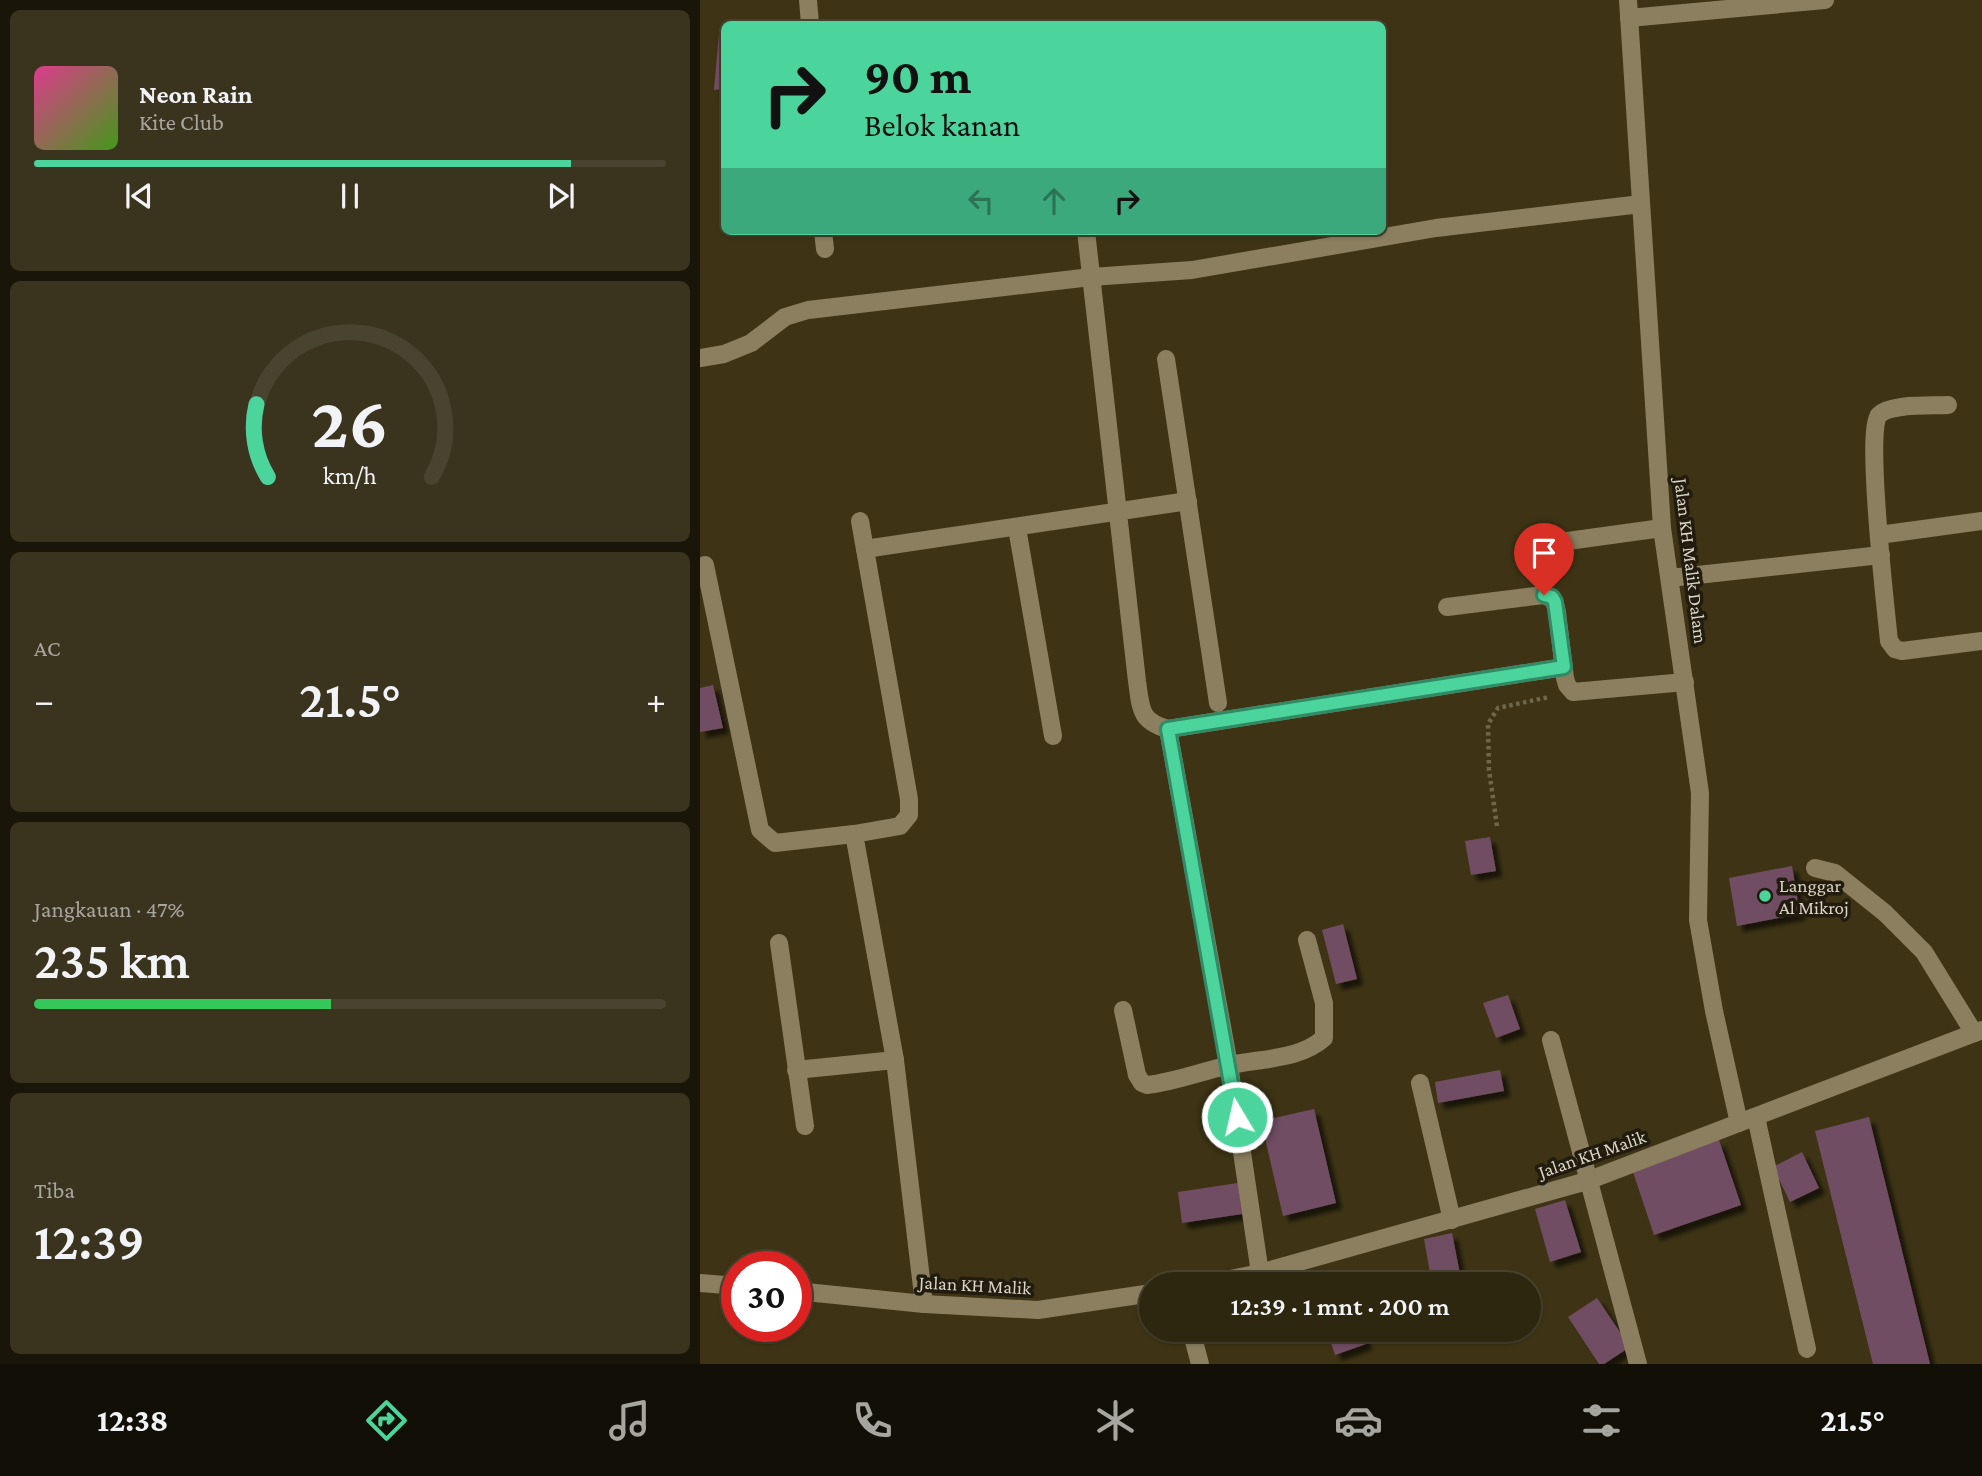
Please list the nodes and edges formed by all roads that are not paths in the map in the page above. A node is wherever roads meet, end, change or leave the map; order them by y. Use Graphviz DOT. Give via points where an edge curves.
graph roads {
  1 [pos="808,0"];
  2 [pos="1628,0"];
  3 [pos="1825,0"];
  4 [pos="1629,18"];
  5 [pos="810,21"];
  6 [pos="1641,204"];
  7 [pos="1086,235"];
  8 [pos="1091,277"];
  9 [pos="700,358"];
  10 [pos="1166,359"];
  11 [pos="1948,405"];
  12 [pos="1188,502"];
  13 [pos="1117,512"];
  14 [pos="860,521"];
  15 [pos="1982,521"];
  16 [pos="1017,528"];
  17 [pos="1662,528"];
  18 [pos="1879,535"];
  19 [pos="1546,544"];
  20 [pos="864,549"];
  21 [pos="1881,555"];
  22 [pos="705,565"];
  23 [pos="1670,578"];
  24 [pos="1447,607"];
  25 [pos="1982,641"];
  26 [pos="1564,667"];
  27 [pos="1685,682"];
  28 [pos="1218,704"];
  29 [pos="1168,729"];
  30 [pos="1053,736"];
  31 [pos="854,834"];
  32 [pos="1815,868"];
  33 [pos="1307,940"];
  34 [pos="779,943"];
  35 [pos="1123,1010"];
  36 [pos="1978,1031"];
  37 [pos="1551,1040"];
  38 [pos="895,1060"];
  39 [pos="1229,1065"];
  40 [pos="796,1070"];
  41 [pos="1420,1083"];
  42 [pos="1748,1120"];
  43 [pos="805,1126"];
  44 [pos="1587,1181"];
  45 [pos="1451,1220"];
  46 [pos="1260,1272"];
  47 [pos="1264,1272"];
  48 [pos="700,1283"];
  49 [pos="721,1285"];
  50 [pos="812,1293"];
  51 [pos="1139,1295"];
  52 [pos="924,1304"];
  53 [pos="1194,1342"];
  54 [pos="1807,1349"];
  55 [pos="1200,1364"];
  56 [pos="1638,1364"];
  1 -- 5 [label="street"];
  2 -- 4 [label="street, Jalan KH Malik Dalam"];
  3 -- 4 [label="street"];
  4 -- 6 [label="street, Jalan KH Malik Dalam"];
  6 -- 8 [label="street" via="1436,228 1192,270"];
  6 -- 17 [label="street, Jalan KH Malik Dalam"];
  7 -- 8 [label="street"];
  8 -- 9 [label="street" via="808,310 785,317 751,343"];
  8 -- 13 [label="street"];
  10 -- 12 [label="street"];
  11 -- 18 [label="street" via="1889,408 1875,421"];
  12 -- 13 [label="street"];
  12 -- 28 [label="street"];
  13 -- 16 [label="street"];
  13 -- 29 [label="street" via="1140,703 1152,724"];
  14 -- 20 [label="street"];
  15 -- 18 [label="street"];
  16 -- 20 [label="street"];
  16 -- 30 [label="street"];
  17 -- 19 [label="street"];
  17 -- 23 [label="street, Jalan KH Malik Dalam"];
  18 -- 21 [label="street"];
  20 -- 31 [label="street" via="909,815 900,826"];
  21 -- 23 [label="street"];
  21 -- 25 [label="street" via="1889,641 1895,649"];
  22 -- 31 [label="street" via="760,830 775,842"];
  23 -- 27 [label="street, Jalan KH Malik Dalam"];
  24 -- 26 [label="street" via="1552,597"];
  26 -- 27 [label="street" via="1573,692"];
  26 -- 29 [label="street"];
  27 -- 42 [label="street, Jalan KH Malik Dalam" via="1700,793 1698,920 1714,1011"];
  29 -- 39 [label="street"];
  31 -- 38 [label="street"];
  32 -- 36 [label="street" via="1835,873 1924,952"];
  33 -- 39 [label="street" via="1324,1003 1324,1038 1299,1053"];
  34 -- 40 [label="street"];
  35 -- 39 [label="street" via="1136,1075 1142,1083 1157,1084"];
  36 -- 42 [label="street, Jalan KH Malik"];
  37 -- 44 [label="street"];
  38 -- 40 [label="street"];
  38 -- 52 [label="street"];
  39 -- 46 [label="street"];
  40 -- 43 [label="street"];
  41 -- 45 [label="street"];
  42 -- 44 [label="street, Jalan KH Malik"];
  42 -- 54 [label="street, Jalan KH Malik Dalam"];
  44 -- 45 [label="street, Jalan KH Malik"];
  44 -- 56 [label="street"];
  45 -- 47 [label="street, Jalan KH Malik"];
  48 -- 49 [label="street"];
  50 -- 52 [label="street, Jalan KH Malik"];
  51 -- 52 [label="street, Jalan KH Malik" via="1038,1310"];
  53 -- 55 [label="street"];
}
